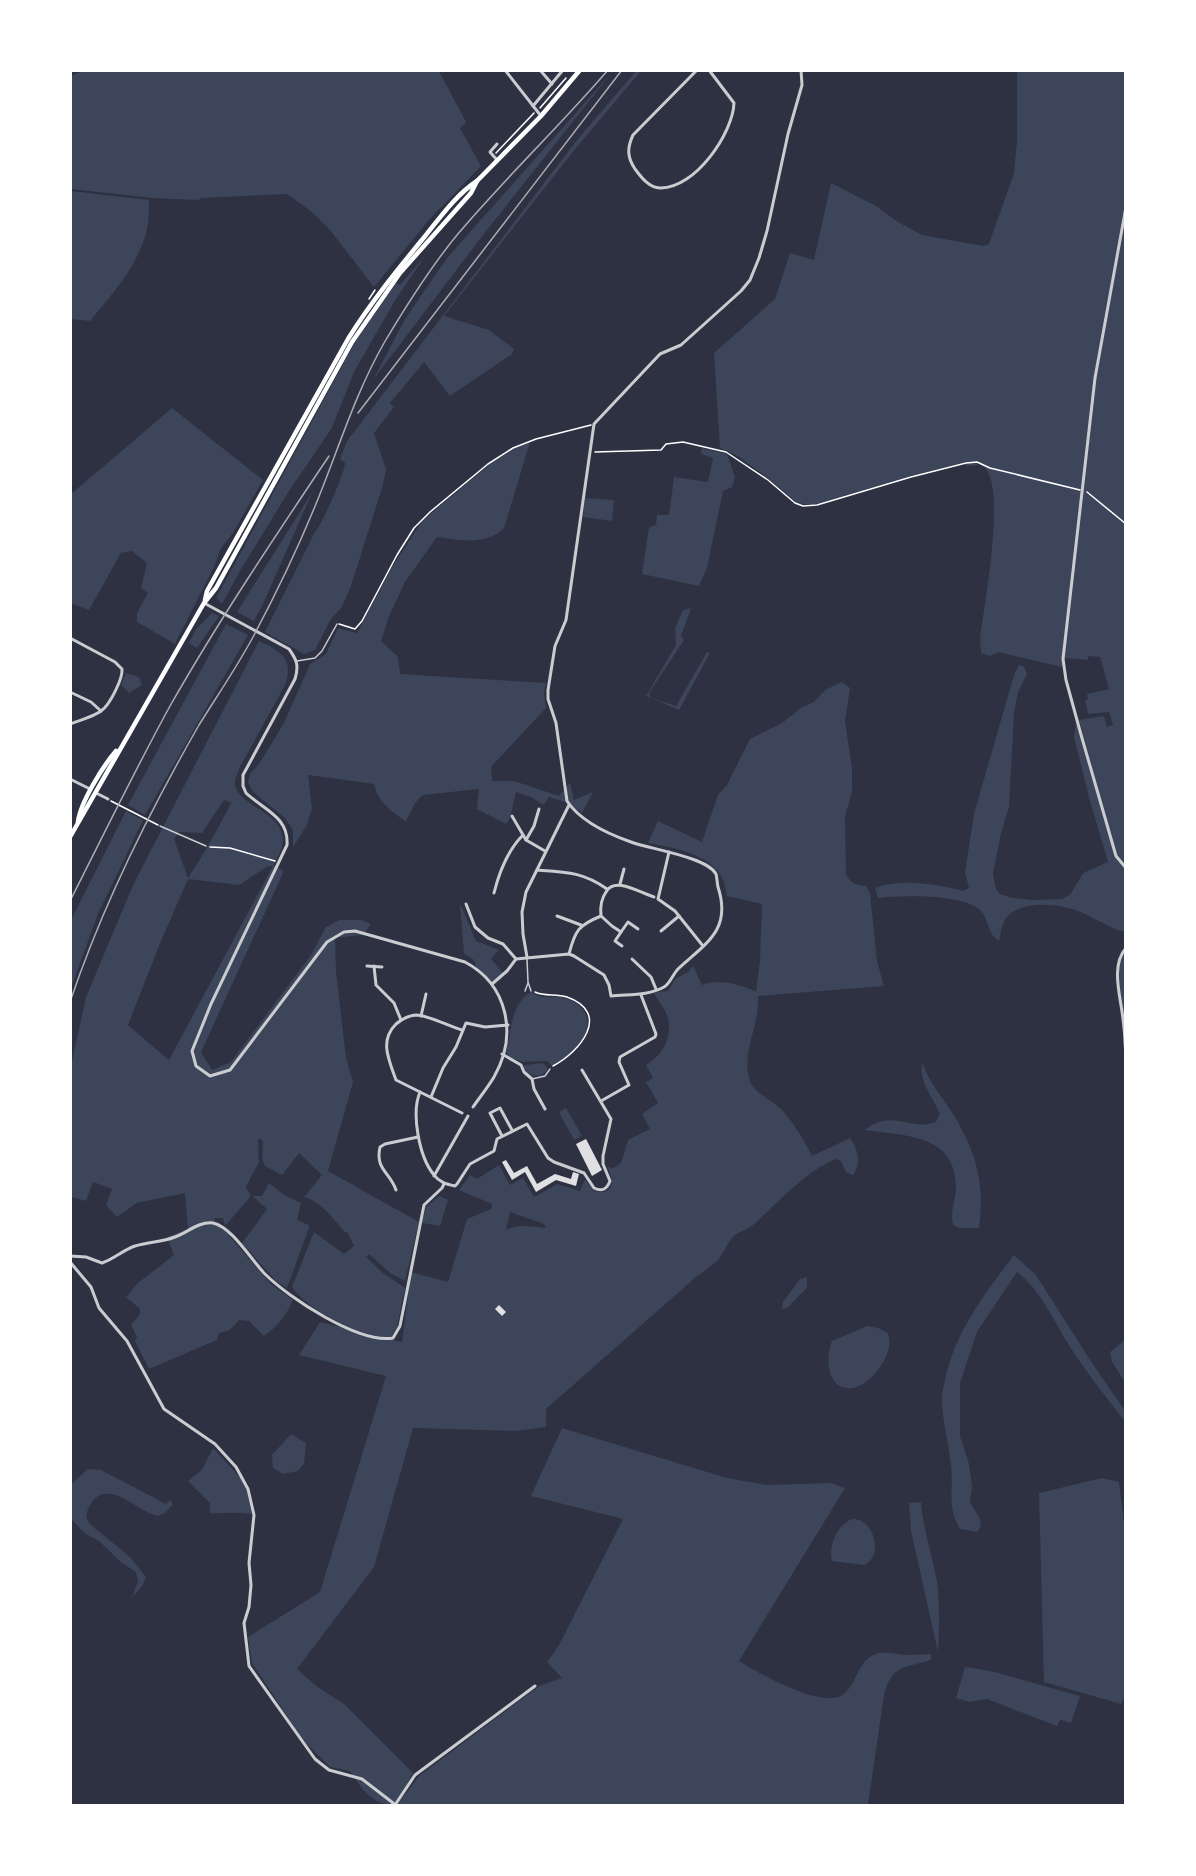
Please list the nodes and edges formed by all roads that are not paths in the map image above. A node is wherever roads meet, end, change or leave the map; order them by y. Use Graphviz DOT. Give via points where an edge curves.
graph roads {
  1 [pos="505,70"];
  2 [pos="540,70"];
  3 [pos="563,70"];
  4 [pos="580,70"];
  5 [pos="697,70"];
  6 [pos="709,70"];
  7 [pos="801,70"];
  8 [pos="552,84"];
  9 [pos="533,106"];
  10 [pos="541,116"];
  11 [pos="497,144"];
  12 [pos="498,161"];
  13 [pos="1125,207"];
  14 [pos="204,603"];
  15 [pos="337,624"];
  16 [pos="70,638"];
  17 [pos="297,661"];
  18 [pos="70,692"];
  19 [pos="101,711"];
  20 [pos="70,724"];
  21 [pos="70,779"];
  22 [pos="94,791"];
  23 [pos="108,799"];
  24 [pos="569,805"];
  25 [pos="539,809"];
  26 [pos="512,816"];
  27 [pos="160,826"];
  28 [pos="523,835"];
  29 [pos="70,837"];
  30 [pos="526,840"];
  31 [pos="206,846"];
  32 [pos="545,850"];
  33 [pos="669,852"];
  34 [pos="1125,868"];
  35 [pos="624,869"];
  36 [pos="537,870"];
  37 [pos="620,884"];
  38 [pos="607,889"];
  39 [pos="494,894"];
  40 [pos="654,897"];
  41 [pos="466,904"];
  42 [pos="557,916"];
  43 [pos="601,916"];
  44 [pos="679,916"];
  45 [pos="581,925"];
  46 [pos="638,929"];
  47 [pos="661,931"];
  48 [pos="621,932"];
  49 [pos="622,946"];
  50 [pos="703,946"];
  51 [pos="1125,948"];
  52 [pos="569,954"];
  53 [pos="527,958"];
  54 [pos="632,958"];
  55 [pos="516,960"];
  56 [pos="367,966"];
  57 [pos="374,966"];
  58 [pos="382,967"];
  59 [pos="528,982"];
  60 [pos="492,984"];
  61 [pos="656,989"];
  62 [pos="525,991"];
  63 [pos="531,991"];
  64 [pos="426,994"];
  65 [pos="641,995"];
  66 [pos="421,1016"];
  67 [pos="401,1020"];
  68 [pos="508,1025"];
  69 [pos="462,1030"];
  70 [pos="502,1054"];
  71 [pos="1125,1058"];
  72 [pos="550,1069"];
  73 [pos="582,1070"];
  74 [pos="532,1079"];
  75 [pos="420,1092"];
  76 [pos="431,1097"];
  77 [pos="601,1101"];
  78 [pos="473,1107"];
  79 [pos="545,1109"];
  80 [pos="462,1113"];
  81 [pos="468,1116"];
  82 [pos="512,1130"];
  83 [pos="502,1136"];
  84 [pos="418,1137"];
  85 [pos="434,1176"];
  86 [pos="444,1184"];
  87 [pos="396,1190"];
  88 [pos="70,1256"];
  89 [pos="70,1262"];
  90 [pos="536,1686"];
  91 [pos="396,1805"];
  1 -- 9 [label="street"];
  2 -- 8 [label="street"];
  3 -- 8 [label="street"];
  4 -- 10 [label="highway"];
  5 -- 6 [label="street" via="633,135 628,145 630,161 641,177 659,188 688,178 705,162 734,111 730,95"];
  7 -- 24 [label="street" via="802,85 767,231 750,280 681,345 660,354 594,424 566,620 555,646 548,690"];
  8 -- 9 [label="street"];
  9 -- 10 [label="street"];
  10 -- 12 [label="highway"];
  11 -- 12 [label="street" via="490,152"];
  12 -- 14 [label="highway" via="400,273 352,342 216,588"];
  13 -- 34 [label="street" via="1095,378 1063,667 1116,856"];
  14 -- 17 [label="street" via="289,649"];
  14 -- 22 [label="highway"];
  15 -- 17 [label="lane" via="315,658"];
  16 -- 19 [label="street" via="122,669 123,676"];
  17 -- 60 [label="street" via="295,680 243,775 246,793 281,820 288,833 287,845 211,1004 192,1051 196,1065 210,1076 230,1070 327,942 344,932 356,931 465,962"];
  18 -- 19 [label="street"];
  19 -- 20 [label="street"];
  21 -- 22 [label="street"];
  22 -- 23 [label="street"];
  22 -- 29 [label="highway"];
  24 -- 32 [label="street"];
  24 -- 33 [label="street" via="610,834"];
  25 -- 30 [label="street"];
  26 -- 28 [label="street"];
  27 -- 31 [label="lane"];
  28 -- 30 [label="street"];
  28 -- 39 [label="street" via="501,870"];
  30 -- 32 [label="street"];
  32 -- 36 [label="street"];
  33 -- 44 [label="street" via="657,899"];
  33 -- 50 [label="street" via="709,867 716,874 723,906 721,920"];
  35 -- 37 [label="street"];
  36 -- 38 [label="street" via="576,873"];
  36 -- 53 [label="street" via="523,903"];
  37 -- 38 [label="street"];
  37 -- 40 [label="street"];
  38 -- 43 [label="street"];
  41 -- 55 [label="street" via="475,927 503,944"];
  42 -- 45 [label="street"];
  43 -- 45 [label="street"];
  43 -- 48 [label="street"];
  44 -- 47 [label="street"];
  44 -- 50 [label="street"];
  45 -- 52 [label="street"];
  46 -- 48 [label="street" via="628,922"];
  48 -- 49 [label="street" via="615,941"];
  50 -- 61 [label="street" via="676,970 666,986"];
  51 -- 71 [label="street" via="1118,982"];
  52 -- 53 [label="street"];
  52 -- 65 [label="street" via="603,975 611,996"];
  53 -- 55 [label="street"];
  53 -- 59 [label="lane"];
  54 -- 61 [label="street" via="651,977"];
  55 -- 60 [label="street"];
  56 -- 57 [label="street"];
  57 -- 58 [label="street"];
  57 -- 67 [label="street" via="376,985 394,1003"];
  59 -- 62 [label="lane"];
  59 -- 63 [label="lane"];
  60 -- 68 [label="street"];
  61 -- 65 [label="street"];
  64 -- 66 [label="street"];
  65 -- 77 [label="street" via="655,1037 620,1057 629,1085"];
  66 -- 67 [label="street"];
  66 -- 69 [label="street"];
  67 -- 75 [label="street" via="386,1039 386,1051 394,1081"];
  68 -- 69 [label="street" via="485,1027 468,1022"];
  68 -- 70 [label="street"];
  69 -- 76 [label="street"];
  70 -- 74 [label="street" via="521,1065"];
  70 -- 78 [label="street" via="495,1076"];
  72 -- 74 [label="lane" via="545,1076"];
  73 -- 77 [label="street"];
  74 -- 79 [label="street"];
  75 -- 76 [label="street"];
  75 -- 84 [label="street" via="416,1113"];
  76 -- 80 [label="street"];
  77 -- 82 [label="street" via="610,1119 602,1159 609,1177 605,1188 596,1189 584,1173 548,1158 529,1125"];
  81 -- 85 [label="street"];
  82 -- 83 [label="street"];
  82 -- 83 [label="street" via="500,1108 490,1113"];
  83 -- 86 [label="street" via="494,1151 470,1164 455,1186"];
  84 -- 85 [label="street" via="422,1155"];
  84 -- 87 [label="street" via="380,1147 382,1169"];
  85 -- 86 [label="street"];
  86 -- 88 [label="street" via="424,1205 400,1326 393,1338 385,1340 331,1320 287,1292 214,1223 134,1246 102,1263"];
  89 -- 91 [label="street" via="91,1287 99,1308 127,1341 164,1409 215,1444 236,1467 248,1489 254,1515 249,1607 244,1623 249,1666 315,1759 329,1770 362,1779"];
  90 -- 91 [label="street" via="416,1774"];
}
